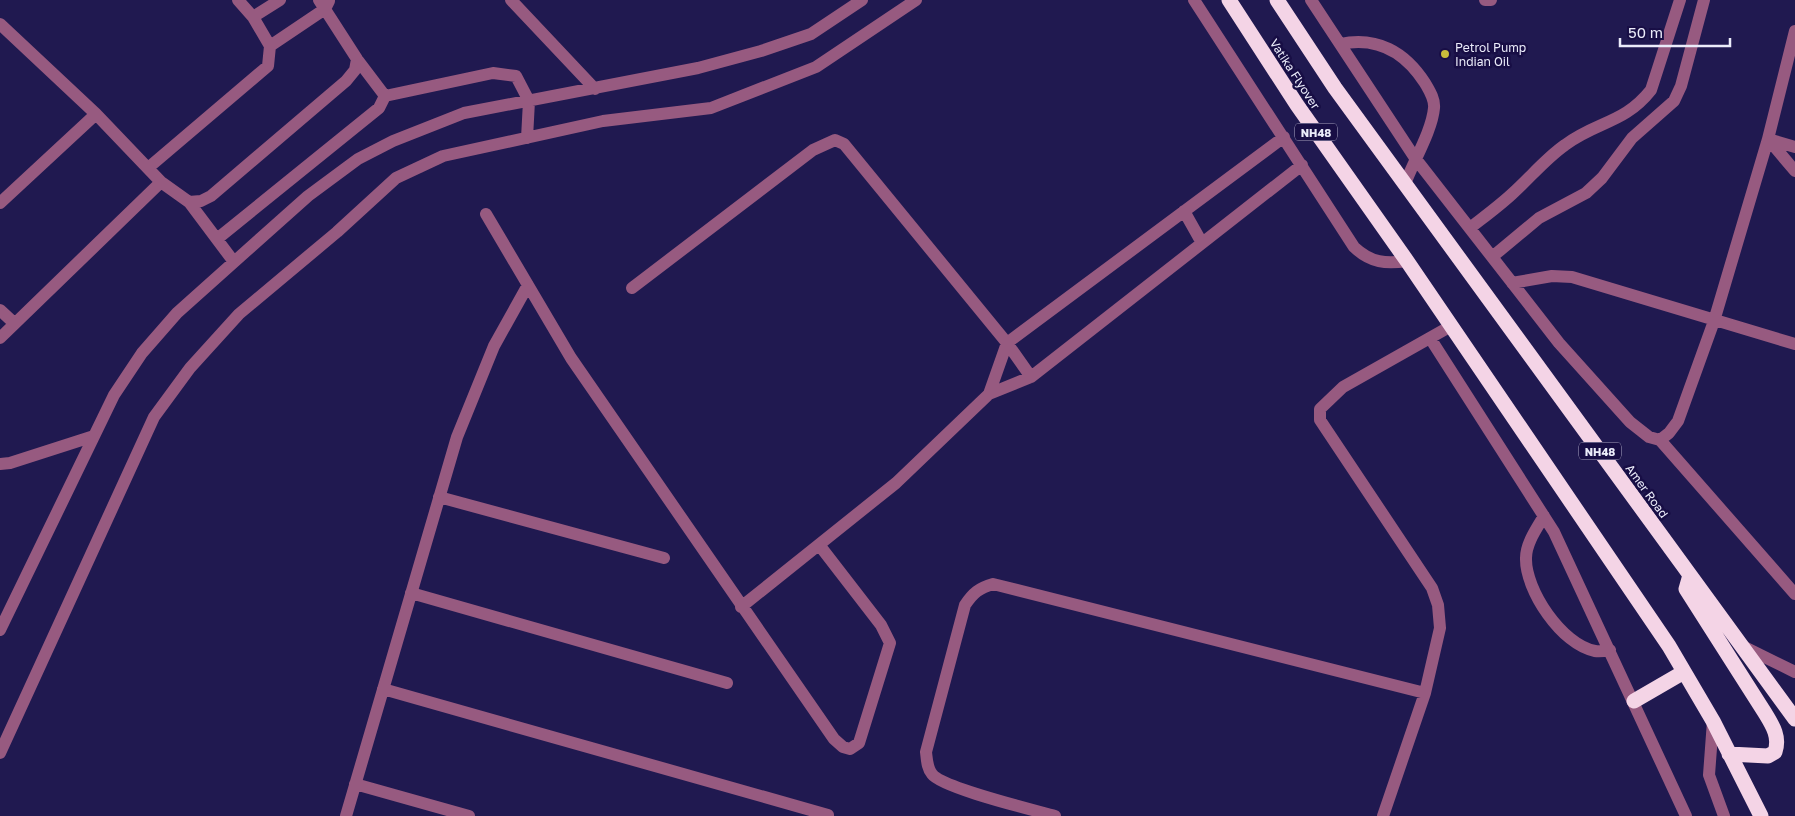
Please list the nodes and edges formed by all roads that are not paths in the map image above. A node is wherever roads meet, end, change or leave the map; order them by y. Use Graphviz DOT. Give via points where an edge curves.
graph roads {
  1 [pos="238,0"];
  2 [pos="280,0"];
  3 [pos="511,0"];
  4 [pos="862,0"];
  5 [pos="916,0"];
  6 [pos="1194,0"];
  7 [pos="1229,0"];
  8 [pos="1277,0"];
  9 [pos="1311,0"];
  10 [pos="1485,0"];
  11 [pos="1491,0"];
  12 [pos="1680,0"];
  13 [pos="1704,0"];
  14 [pos="324,3"];
  15 [pos="253,17"];
  16 [pos="0,24"];
  17 [pos="1795,31"];
  18 [pos="1340,44"];
  19 [pos="270,46"];
  20 [pos="357,59"];
  21 [pos="595,89"];
  22 [pos="385,96"];
  23 [pos="529,101"];
  24 [pos="96,114"];
  25 [pos="1284,137"];
  26 [pos="527,138"];
  27 [pos="1768,139"];
  28 [pos="1795,147"];
  29 [pos="1415,158"];
  30 [pos="1302,165"];
  31 [pos="148,168"];
  32 [pos="1795,171"];
  33 [pos="162,182"];
  34 [pos="1405,184"];
  35 [pos="189,202"];
  36 [pos="0,203"];
  37 [pos="1184,211"];
  38 [pos="486,214"];
  39 [pos="1470,228"];
  40 [pos="216,238"];
  41 [pos="1202,243"];
  42 [pos="1492,257"];
  43 [pos="1407,260"];
  44 [pos="234,262"];
  45 [pos="1512,283"];
  46 [pos="528,285"];
  47 [pos="632,288"];
  48 [pos="0,310"];
  49 [pos="1714,321"];
  50 [pos="14,323"];
  51 [pos="1451,326"];
  52 [pos="0,338"];
  53 [pos="1430,338"];
  54 [pos="1007,343"];
  55 [pos="1795,344"];
  56 [pos="1031,377"];
  57 [pos="989,394"];
  58 [pos="94,436"];
  59 [pos="1660,440"];
  60 [pos="0,464"];
  61 [pos="439,497"];
  62 [pos="1544,516"];
  63 [pos="820,546"];
  64 [pos="664,558"];
  65 [pos="1690,575"];
  66 [pos="411,593"];
  67 [pos="1795,594"];
  68 [pos="742,607"];
  69 [pos="0,630"];
  70 [pos="1742,646"];
  71 [pos="1610,650"];
  72 [pos="1684,672"];
  73 [pos="1795,672"];
  74 [pos="727,683"];
  75 [pos="383,689"];
  76 [pos="1426,693"];
  77 [pos="1634,701"];
  78 [pos="1795,719"];
  79 [pos="1713,721"];
  80 [pos="0,753"];
  81 [pos="1730,754"];
  82 [pos="355,784"];
  83 [pos="828,815"];
  84 [pos="346,816"];
  85 [pos="469,816"];
  86 [pos="1055,816"];
  87 [pos="1383,816"];
  88 [pos="1686,816"];
  89 [pos="1724,816"];
  90 [pos="1761,816"];
  1 -- 15 [label="street"];
  2 -- 15 [label="street"];
  3 -- 21 [label="street"];
  4 -- 21 [label="street" via="811,34 761,51 698,68"];
  5 -- 26 [label="street" via="816,67 711,108 603,121"];
  6 -- 25 [label="street"];
  7 -- 43 [label="highway, Vatika Flyover / NH48" via="1297,105"];
  8 -- 34 [label="highway, Vatika Flyover / NH48" via="1335,88"];
  9 -- 18 [label="street"];
  10 -- 11 [label="street"];
  12 -- 39 [label="street" via="1651,90 1642,102 1624,115 1566,144"];
  13 -- 42 [label="street" via="1674,101 1632,138 1602,178 1586,193 1539,218"];
  14 -- 19 [label="street"];
  14 -- 20 [label="street"];
  15 -- 19 [label="street"];
  16 -- 24 [label="street"];
  17 -- 27 [label="street"];
  18 -- 29 [label="street"];
  18 -- 29 [label="street" via="1360,41 1386,46 1415,68 1431,93 1434,107"];
  19 -- 31 [label="street" via="268,66"];
  20 -- 22 [label="street"];
  20 -- 35 [label="street" via="355,70 346,81 226,184 206,199"];
  21 -- 23 [label="street"];
  22 -- 23 [label="street" via="493,72 516,76"];
  22 -- 40 [label="street" via="379,108"];
  23 -- 26 [label="street"];
  23 -- 44 [label="street" via="464,113 393,141 358,159 308,196"];
  24 -- 31 [label="street"];
  24 -- 36 [label="street"];
  25 -- 30 [label="street"];
  25 -- 37 [label="street"];
  26 -- 80 [label="street" via="443,156 396,178 239,314 190,368 154,417"];
  27 -- 28 [label="street"];
  27 -- 32 [label="street"];
  27 -- 49 [label="street"];
  29 -- 34 [label="street"];
  29 -- 39 [label="street"];
  30 -- 41 [label="street"];
  30 -- 43 [label="street" via="1354,247 1365,257 1389,263"];
  31 -- 33 [label="street"];
  33 -- 35 [label="street"];
  33 -- 50 [label="street"];
  34 -- 65 [label="highway, Amer Road / NH48"];
  35 -- 40 [label="street"];
  37 -- 41 [label="street"];
  37 -- 54 [label="street"];
  38 -- 46 [label="street"];
  39 -- 42 [label="street"];
  40 -- 44 [label="street"];
  41 -- 56 [label="street"];
  42 -- 45 [label="street"];
  43 -- 51 [label="highway, NH48"];
  44 -- 58 [label="street" via="177,313 142,353 114,395"];
  45 -- 49 [label="street" via="1552,276 1572,278"];
  45 -- 59 [label="street" via="1559,343 1630,422 1649,438"];
  46 -- 61 [label="street" via="502,329 467,407"];
  46 -- 68 [label="street" via="571,358"];
  47 -- 54 [label="street" via="813,150 835,140 844,144"];
  48 -- 50 [label="street"];
  49 -- 55 [label="street"];
  49 -- 59 [label="street" via="1678,421"];
  50 -- 52 [label="street"];
  51 -- 53 [label="street"];
  51 -- 72 [label="highway, NH48"];
  53 -- 62 [label="street"];
  53 -- 76 [label="street" via="1343,387 1320,409 1320,420 1432,588 1438,605 1440,628"];
  54 -- 56 [label="street"];
  54 -- 57 [label="street"];
  56 -- 57 [label="street"];
  57 -- 63 [label="street" via="896,483"];
  58 -- 60 [label="street"];
  58 -- 69 [label="street"];
  59 -- 67 [label="street"];
  61 -- 64 [label="street"];
  61 -- 66 [label="street"];
  62 -- 71 [label="street"];
  62 -- 71 [label="street" via="1528,545 1526,556 1536,596 1553,624 1566,634 1595,651"];
  63 -- 68 [label="street"];
  63 -- 68 [label="street" via="881,624 890,642 859,743 850,749 842,747 834,738"];
  65 -- 70 [label="highway, Amer Road / NH48"];
  65 -- 81 [label="highway" via="1686,589 1775,731 1778,744 1775,752 1768,756"];
  66 -- 74 [label="street"];
  66 -- 75 [label="street"];
  70 -- 73 [label="street"];
  70 -- 78 [label="highway, Amer Road / NH48"];
  71 -- 77 [label="street"];
  72 -- 77 [label="highway"];
  72 -- 79 [label="highway, NH48"];
  75 -- 82 [label="street"];
  75 -- 83 [label="street"];
  76 -- 86 [label="street" via="993,584 982,587 965,605 926,752 928,768 933,776 964,790"];
  76 -- 87 [label="street"];
  77 -- 88 [label="street"];
  79 -- 81 [label="highway, NH48"];
  79 -- 89 [label="street" via="1709,776"];
  81 -- 90 [label="highway, NH48"];
  82 -- 84 [label="street"];
  82 -- 85 [label="street"];
}
